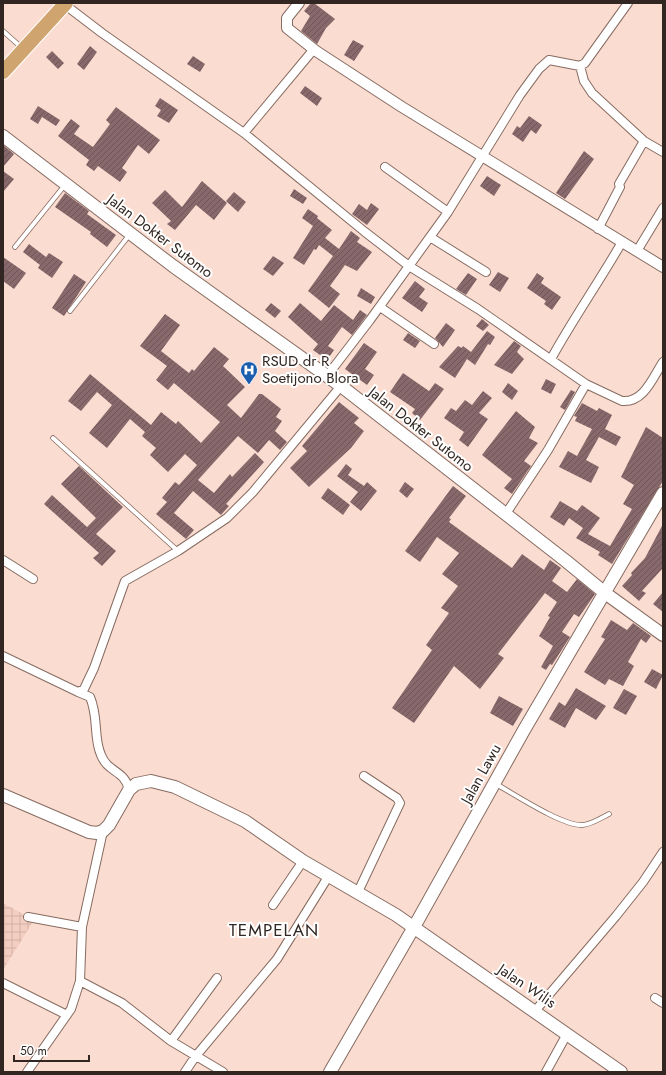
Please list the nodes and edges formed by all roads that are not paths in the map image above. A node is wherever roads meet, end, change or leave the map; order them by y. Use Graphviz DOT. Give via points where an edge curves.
graph roads {
  1 [pos="299,3"];
  2 [pos="628,3"];
  3 [pos="61,6"];
  4 [pos="3,31"];
  5 [pos="314,49"];
  6 [pos="24,50"];
  7 [pos="580,66"];
  8 [pos="3,72"];
  9 [pos="244,133"];
  10 [pos="3,136"];
  11 [pos="644,140"];
  12 [pos="663,152"];
  13 [pos="481,157"];
  14 [pos="385,167"];
  15 [pos="65,185"];
  16 [pos="663,208"];
  17 [pos="448,212"];
  18 [pos="598,229"];
  19 [pos="130,234"];
  20 [pos="430,237"];
  21 [pos="622,242"];
  22 [pos="15,247"];
  23 [pos="637,251"];
  24 [pos="410,266"];
  25 [pos="663,267"];
  26 [pos="486,272"];
  27 [pos="380,307"];
  28 [pos="70,311"];
  29 [pos="434,344"];
  30 [pos="551,359"];
  31 [pos="663,362"];
  32 [pos="327,376"];
  33 [pos="586,384"];
  34 [pos="341,386"];
  35 [pos="53,438"];
  36 [pos="663,493"];
  37 [pos="505,515"];
  38 [pos="178,551"];
  39 [pos="3,560"];
  40 [pos="33,579"];
  41 [pos="605,593"];
  42 [pos="663,635"];
  43 [pos="3,656"];
  44 [pos="78,692"];
  45 [pos="364,776"];
  46 [pos="494,783"];
  47 [pos="129,790"];
  48 [pos="3,795"];
  49 [pos="609,814"];
  50 [pos="103,831"];
  51 [pos="663,852"];
  52 [pos="303,861"];
  53 [pos="328,877"];
  54 [pos="357,894"];
  55 [pos="274,905"];
  56 [pos="28,917"];
  57 [pos="82,927"];
  58 [pos="414,927"];
  59 [pos="217,978"];
  60 [pos="80,981"];
  61 [pos="3,982"];
  62 [pos="656,998"];
  63 [pos="663,1003"];
  64 [pos="535,1011"];
  65 [pos="67,1015"];
  66 [pos="567,1034"];
  67 [pos="171,1041"];
  68 [pos="195,1057"];
  69 [pos="27,1072"];
  70 [pos="185,1072"];
  71 [pos="223,1072"];
  72 [pos="330,1072"];
  73 [pos="546,1072"];
  74 [pos="621,1072"];
  1 -- 5 [label="street" via="287,18 287,28"];
  2 -- 7 [label="street" via="585,63"];
  3 -- 6 [label="highway"];
  3 -- 9 [label="street"];
  4 -- 6 [label="lane"];
  5 -- 9 [label="street"];
  5 -- 13 [label="street"];
  6 -- 8 [label="highway"];
  7 -- 11 [label="street" via="584,81 592,93"];
  7 -- 13 [label="street" via="549,60 544,64 520,95"];
  9 -- 24 [label="street"];
  10 -- 15 [label="main road, Jalan Dokter Sutomo"];
  11 -- 12 [label="street"];
  11 -- 18 [label="street" via="619,184 620,189"];
  13 -- 17 [label="street"];
  13 -- 18 [label="street"];
  14 -- 17 [label="street"];
  15 -- 19 [label="main road, Jalan Dokter Sutomo"];
  15 -- 22 [label="lane"];
  16 -- 23 [label="street"];
  17 -- 20 [label="street"];
  18 -- 21 [label="street"];
  19 -- 28 [label="lane"];
  19 -- 32 [label="main road, Jalan Dokter Sutomo"];
  20 -- 24 [label="street"];
  20 -- 26 [label="street"];
  21 -- 23 [label="street"];
  21 -- 30 [label="street"];
  23 -- 25 [label="street"];
  24 -- 27 [label="street"];
  24 -- 30 [label="street"];
  27 -- 29 [label="street"];
  27 -- 32 [label="street"];
  30 -- 33 [label="street"];
  31 -- 33 [label="street" via="642,394 628,401 622,401"];
  32 -- 34 [label="main road, Jalan Dokter Sutomo"];
  33 -- 37 [label="street" via="548,450"];
  34 -- 37 [label="main road, Jalan Dokter Sutomo"];
  34 -- 38 [label="street" via="253,492 227,518"];
  35 -- 38 [label="lane"];
  36 -- 41 [label="main road, Jalan Lawu"];
  37 -- 41 [label="main road, Jalan Dokter Sutomo"];
  38 -- 44 [label="street" via="125,581 88,685"];
  39 -- 40 [label="street"];
  41 -- 42 [label="main road, Jalan Dokter Sutomo"];
  41 -- 46 [label="main road, Jalan Lawu"];
  43 -- 44 [label="street"];
  44 -- 47 [label="street" via="90,697 95,709 98,746 105,763 127,781"];
  45 -- 54 [label="street" via="397,798 400,804"];
  46 -- 49 [label="lane" via="554,816 580,825 589,824"];
  46 -- 58 [label="main road, Jalan Lawu"];
  47 -- 50 [label="main road" via="115,817"];
  47 -- 52 [label="main road, Jalan Wilis" via="142,782 151,781 175,787 245,821"];
  48 -- 50 [label="main road" via="89,832"];
  50 -- 57 [label="street"];
  51 -- 64 [label="street" via="616,916"];
  52 -- 53 [label="main road, Jalan Wilis"];
  52 -- 55 [label="street"];
  53 -- 54 [label="main road, Jalan Wilis"];
  53 -- 68 [label="street" via="277,959"];
  54 -- 58 [label="main road, Jalan Wilis"];
  56 -- 57 [label="street"];
  57 -- 60 [label="street"];
  58 -- 64 [label="main road, Jalan Wilis"];
  58 -- 72 [label="main road, Jalan Lawu"];
  59 -- 67 [label="street"];
  60 -- 65 [label="street"];
  60 -- 67 [label="street" via="122,1003"];
  61 -- 65 [label="street"];
  62 -- 63 [label="street"];
  64 -- 66 [label="main road, Jalan Wilis"];
  65 -- 69 [label="street"];
  66 -- 73 [label="street"];
  66 -- 74 [label="main road, Jalan Wilis"];
  67 -- 68 [label="street"];
  68 -- 70 [label="street"];
  68 -- 71 [label="street"];
}
